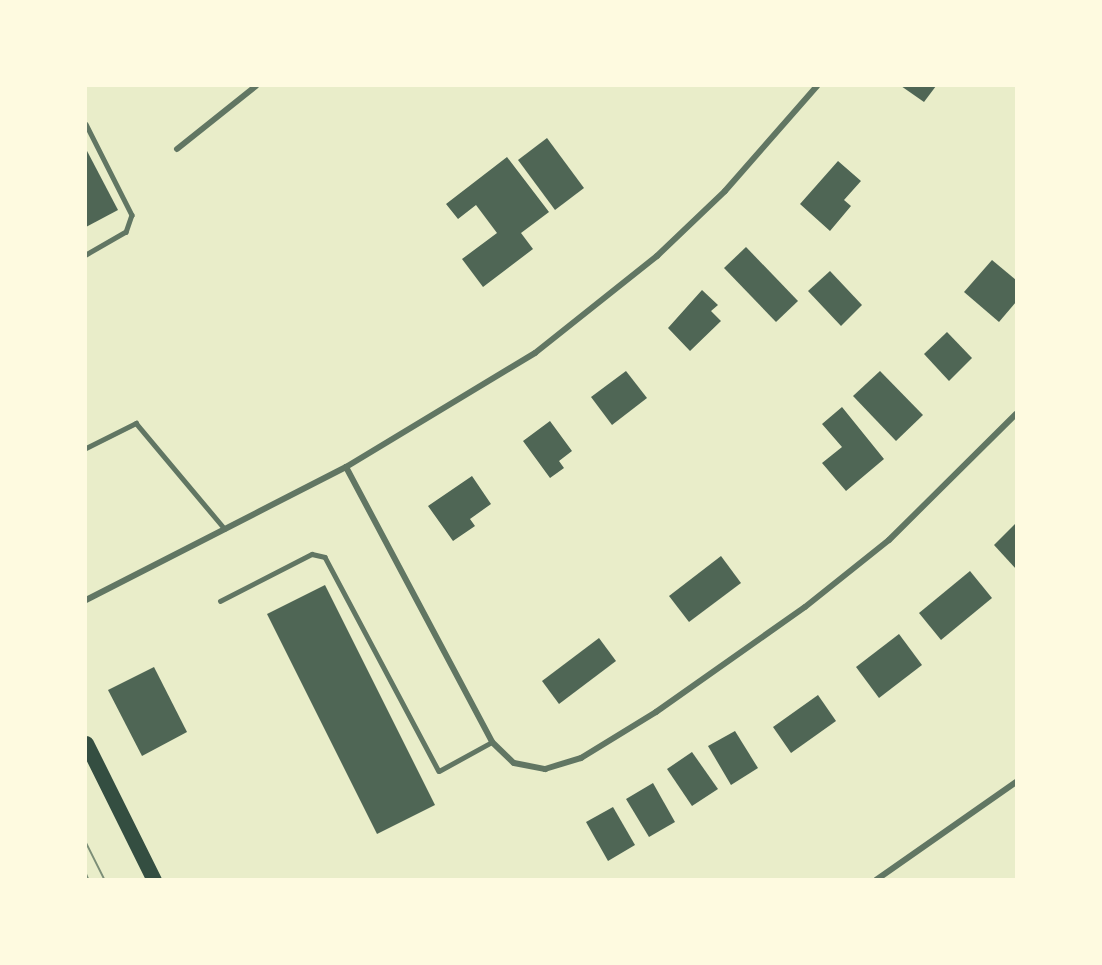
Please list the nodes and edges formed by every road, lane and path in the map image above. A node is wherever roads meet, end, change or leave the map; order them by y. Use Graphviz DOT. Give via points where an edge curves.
graph roads {
  1 [pos="256,86"];
  2 [pos="817,86"];
  3 [pos="86,124"];
  4 [pos="177,148"];
  5 [pos="86,255"];
  6 [pos="1017,414"];
  7 [pos="86,448"];
  8 [pos="346,467"];
  9 [pos="225,529"];
  10 [pos="86,600"];
  11 [pos="220,601"];
  12 [pos="492,742"];
  13 [pos="86,743"];
  14 [pos="1017,782"];
  15 [pos="153,879"];
  16 [pos="876,879"];
  1 -- 4 [label="street"];
  2 -- 8 [label="street" via="725,191 604,302 497,378"];
  3 -- 5 [label="lane" via="132,214 126,232"];
  6 -- 12 [label="street" via="889,540 731,660 581,758 545,769 513,763"];
  7 -- 9 [label="lane" via="136,423"];
  8 -- 9 [label="street"];
  8 -- 12 [label="street"];
  9 -- 10 [label="street"];
  11 -- 12 [label="lane" via="312,554 325,557 439,771"];
  13 -- 15 [label="main road"];
  14 -- 16 [label="street"];
}
